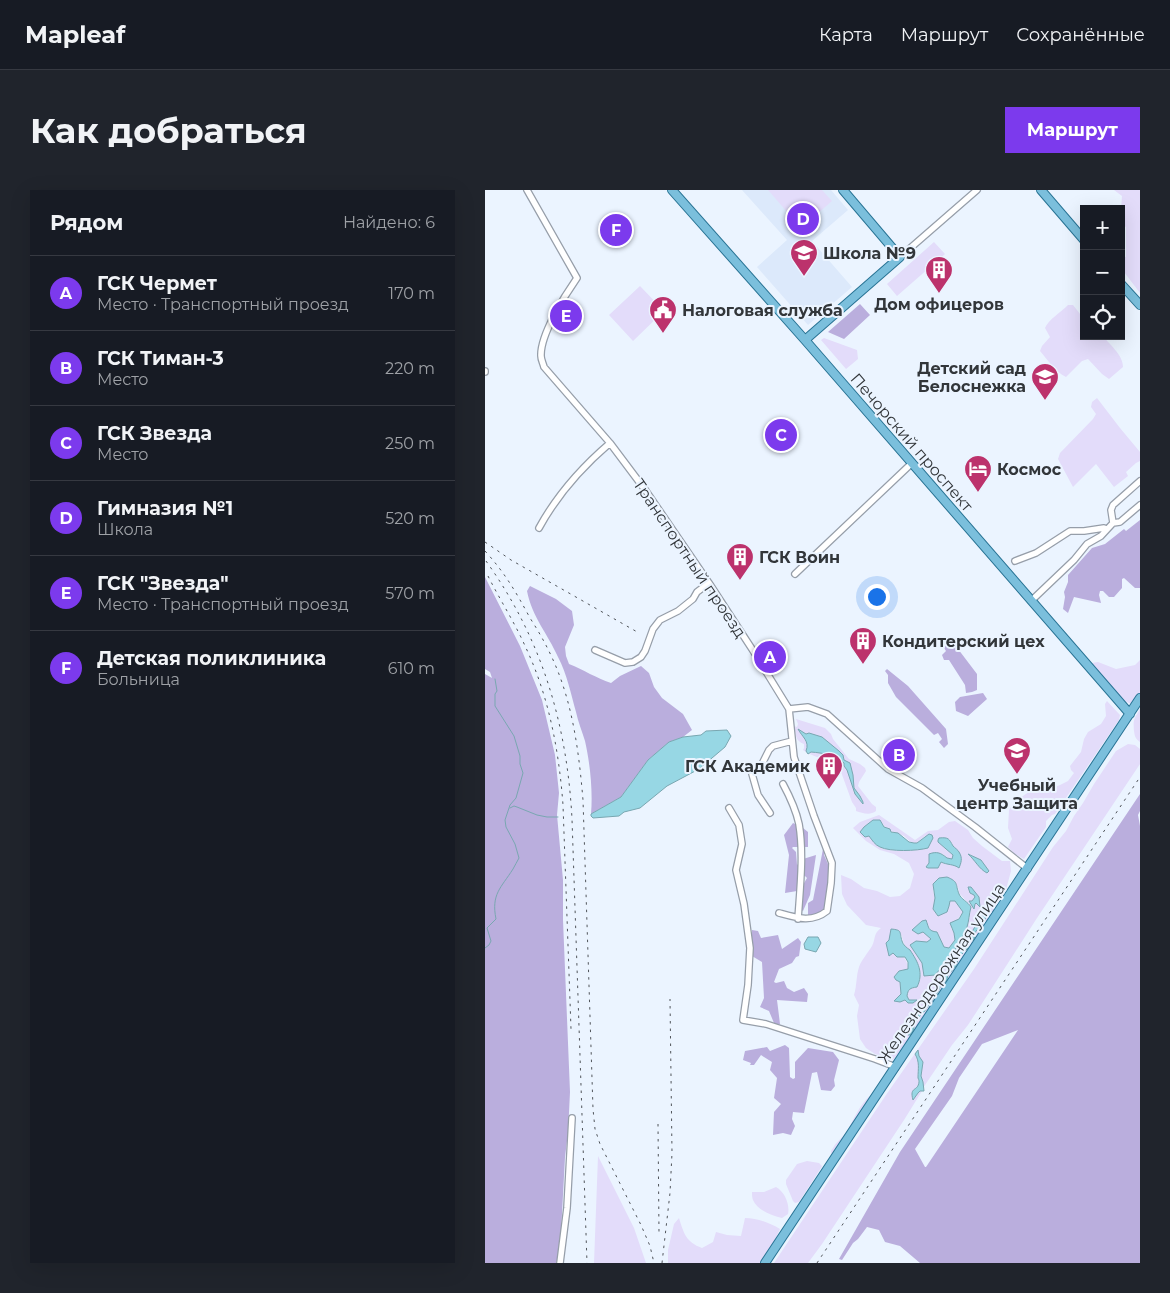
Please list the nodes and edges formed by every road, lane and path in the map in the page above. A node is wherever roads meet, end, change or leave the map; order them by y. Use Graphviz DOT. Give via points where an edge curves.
graph roads {
  1 [pos="527,190"];
  2 [pos="672,190"];
  3 [pos="843,190"];
  4 [pos="977,190"];
  5 [pos="1041,190"];
  6 [pos="1080,235"];
  7 [pos="900,257"];
  8 [pos="1125,288"];
  9 [pos="1140,305"];
  10 [pos="805,340"];
  11 [pos="610,442"];
  12 [pos="912,463"];
  13 [pos="1140,482"];
  14 [pos="1140,506"];
  15 [pos="1113,523"];
  16 [pos="539,528"];
  17 [pos="1107,529"];
  18 [pos="1015,561"];
  19 [pos="795,574"];
  20 [pos="709,583"];
  21 [pos="1031,601"];
  22 [pos="595,650"];
  23 [pos="1140,698"];
  24 [pos="789,708"];
  25 [pos="1130,714"];
  26 [pos="792,742"];
  27 [pos="783,784"];
  28 [pos="729,808"];
  29 [pos="770,813"];
  30 [pos="1028,869"];
  31 [pos="779,913"];
  32 [pos="798,919"];
  33 [pos="896,1067"];
  34 [pos="572,1118"];
  35 [pos="560,1263"];
  36 [pos="765,1263"];
  1 -- 11 [label="street, Транспортный проезд" via="577,278 544,338 542,361 547,371"];
  2 -- 10 [label="main road, Печорский проспект"];
  3 -- 7 [label="main road"];
  4 -- 7 [label="street"];
  5 -- 6 [label="main road"];
  7 -- 10 [label="main road"];
  8 -- 9 [label="main road"];
  10 -- 12 [label="main road, Печорский проспект"];
  11 -- 16 [label="street" via="591,458 555,501"];
  11 -- 20 [label="street, Транспортный проезд"];
  12 -- 19 [label="street"];
  12 -- 21 [label="main road, Печорский проспект"];
  13 -- 15 [label="street" via="1113,505"];
  14 -- 15 [label="street" via="1120,522"];
  15 -- 17 [label="street"];
  17 -- 18 [label="street" via="1070,531 1035,553"];
  17 -- 21 [label="street" via="1087,544 1075,560"];
  20 -- 22 [label="street" via="693,599 660,620 645,650 633,662 625,663"];
  20 -- 24 [label="street, Транспортный проезд"];
  21 -- 25 [label="main road, Печорский проспект"];
  23 -- 25 [label="main road, Железнодорожная улица"];
  24 -- 26 [label="street, Транспортный проезд"];
  24 -- 30 [label="street" via="808,707 827,714 887,769 922,788"];
  25 -- 30 [label="main road, Железнодорожная улица"];
  26 -- 29 [label="street" via="773,746 752,774 758,795"];
  26 -- 32 [label="street, Транспортный проезд" via="794,757 832,863 827,911 821,916"];
  27 -- 32 [label="street" via="796,815 801,843"];
  28 -- 33 [label="street" via="739,825 742,844 737,870 750,948 743,1020 766,1024"];
  30 -- 33 [label="main road, Железнодорожная улица"];
  31 -- 32 [label="street, Транспортный проезд"];
  33 -- 36 [label="main road, Железнодорожная улица"];
  34 -- 35 [label="street"];
}
